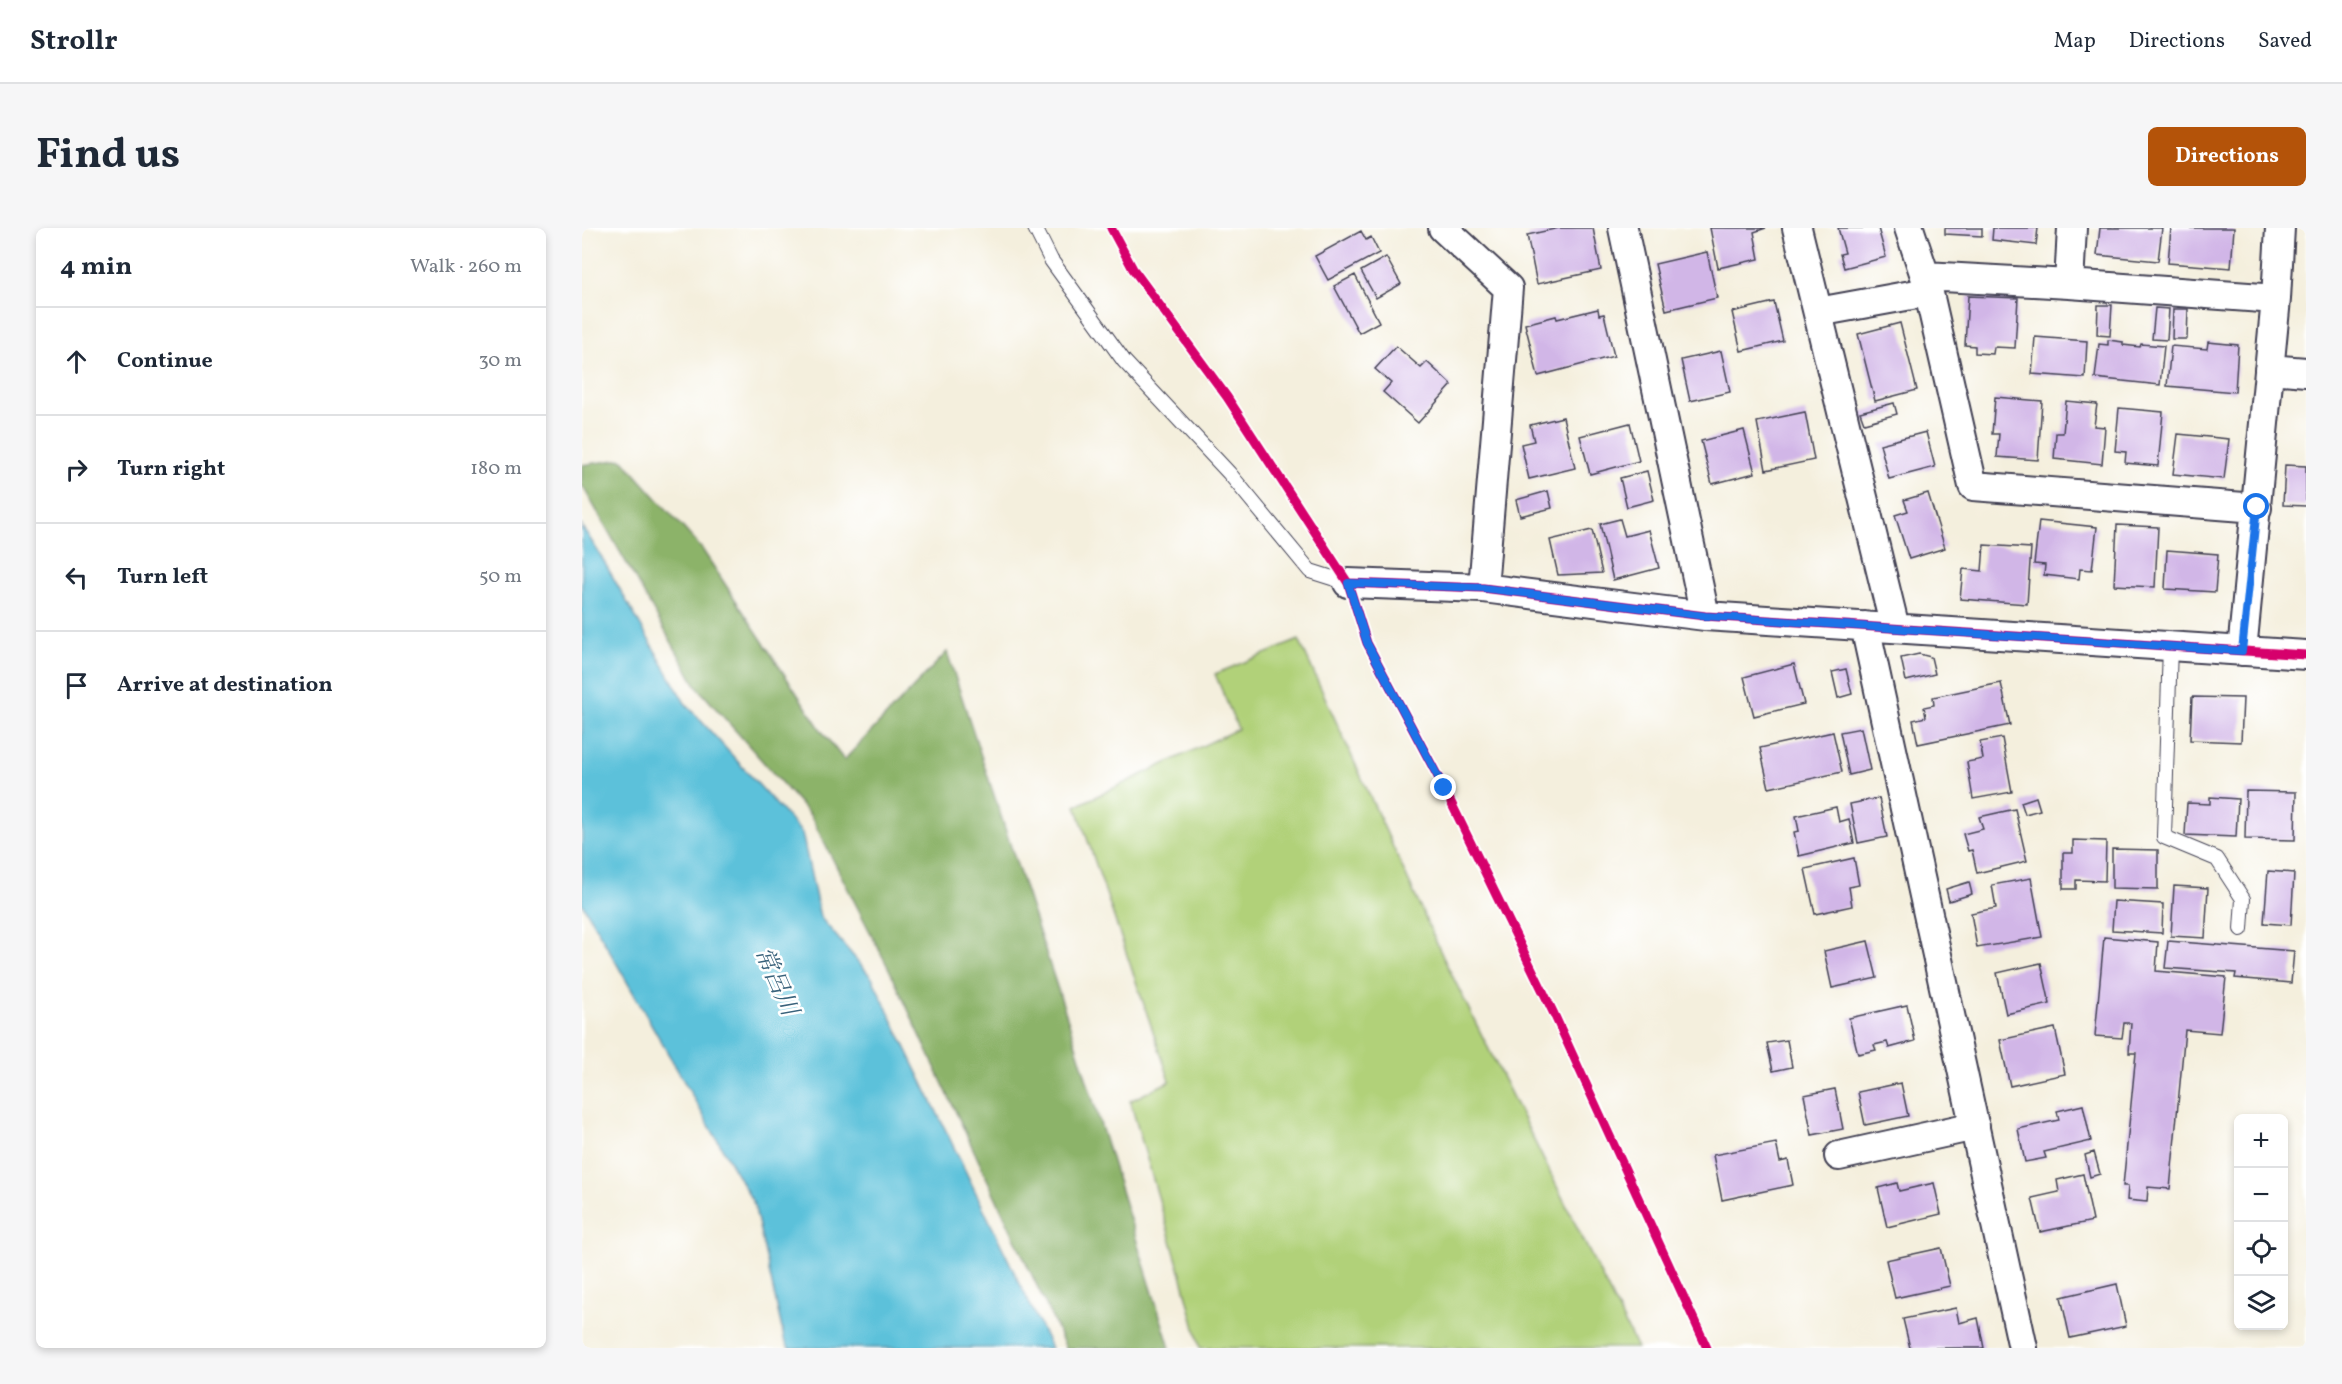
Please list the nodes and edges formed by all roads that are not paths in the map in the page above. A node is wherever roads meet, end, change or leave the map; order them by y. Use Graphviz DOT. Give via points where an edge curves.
graph roads {
  1 [pos="1035,228"];
  2 [pos="1443,228"];
  3 [pos="1623,228"];
  4 [pos="1797,228"];
  5 [pos="1909,228"];
  6 [pos="2072,228"];
  7 [pos="2280,228"];
  8 [pos="1926,284"];
  9 [pos="2069,284"];
  10 [pos="2276,299"];
  11 [pos="1818,312"];
  12 [pos="2269,369"];
  13 [pos="2306,372"];
  14 [pos="2257,507"];
  15 [pos="1348,583"];
  16 [pos="1483,588"];
  17 [pos="1705,616"];
  18 [pos="1865,626"];
  19 [pos="1894,628"];
  20 [pos="2170,646"];
  21 [pos="2242,651"];
  22 [pos="2306,655"];
  23 [pos="2241,929"];
  24 [pos="1975,1126"];
  25 [pos="1839,1156"];
  26 [pos="2023,1348"];
  1 -- 15 [label="lane" via="1051,260 1124,360 1229,473 1310,571"];
  2 -- 16 [label="street" via="1508,288"];
  3 -- 17 [label="street"];
  4 -- 11 [label="street"];
  5 -- 8 [label="street"];
  6 -- 9 [label="street"];
  7 -- 10 [label="street"];
  8 -- 9 [label="street"];
  8 -- 11 [label="street"];
  8 -- 14 [label="street" via="1973,486"];
  9 -- 10 [label="street"];
  10 -- 12 [label="street"];
  11 -- 19 [label="street"];
  12 -- 13 [label="street"];
  12 -- 14 [label="street"];
  14 -- 21 [label="street"];
  15 -- 16 [label="street"];
  16 -- 17 [label="street"];
  17 -- 18 [label="street"];
  18 -- 19 [label="street"];
  18 -- 24 [label="street"];
  19 -- 20 [label="street"];
  20 -- 21 [label="street"];
  20 -- 23 [label="lane" via="2164,837 2217,859 2242,899"];
  21 -- 22 [label="street"];
  24 -- 25 [label="street"];
  24 -- 26 [label="street"];
}
